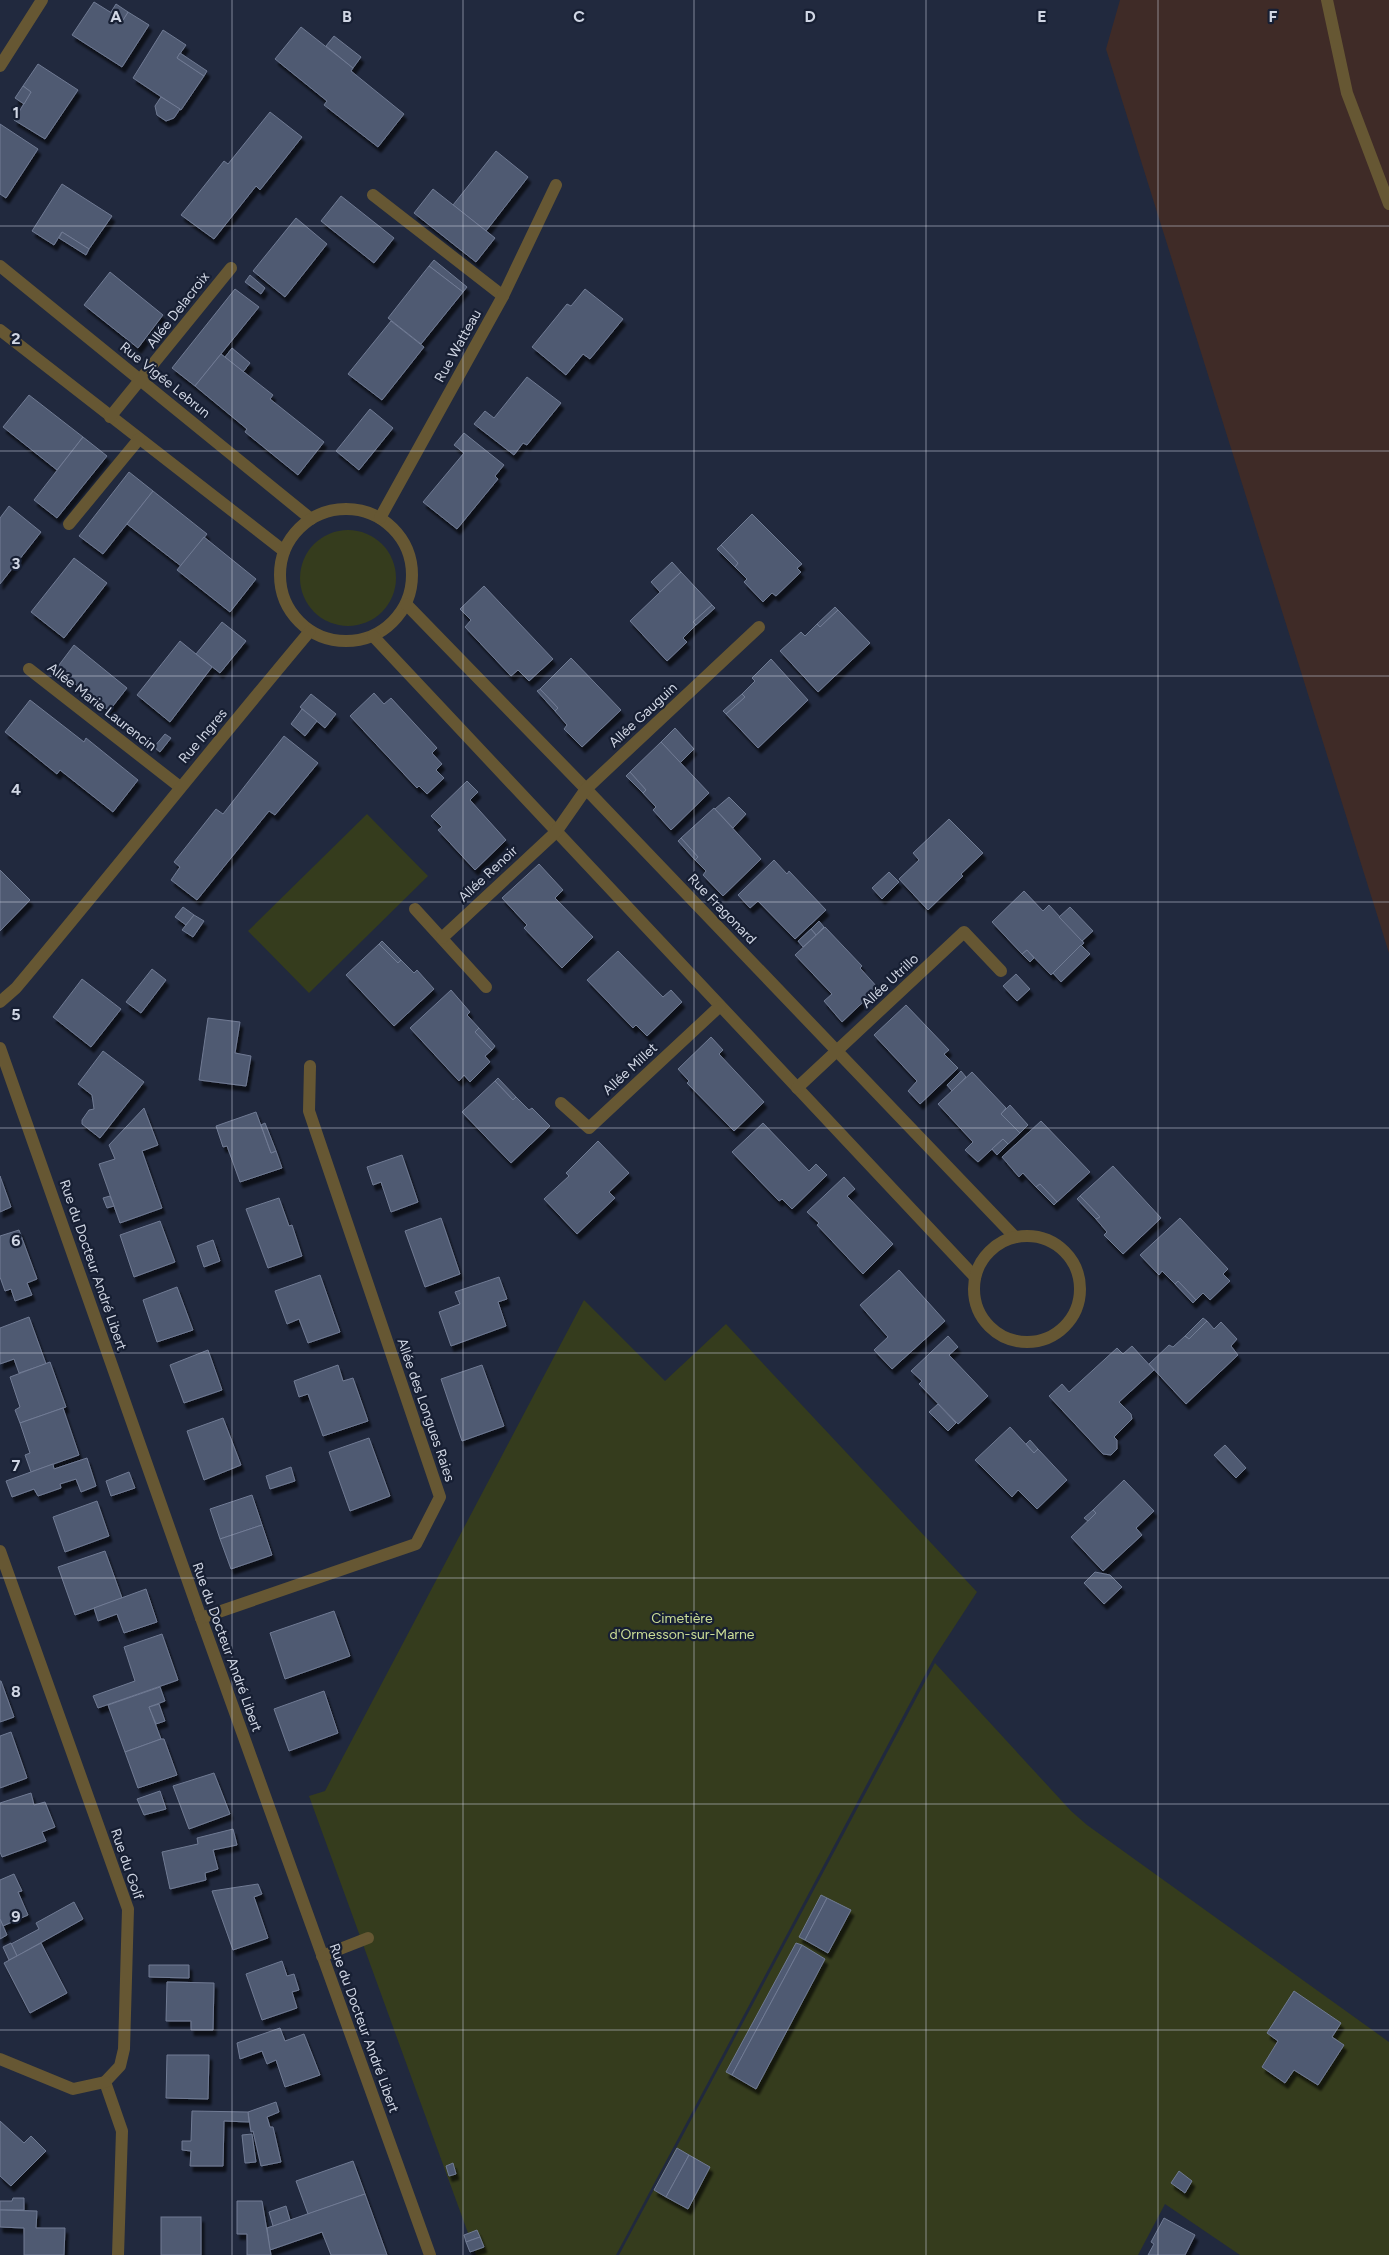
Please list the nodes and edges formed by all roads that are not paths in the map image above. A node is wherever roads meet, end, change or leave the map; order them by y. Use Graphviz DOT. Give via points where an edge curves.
graph roads {
  1 [pos="42,0"];
  2 [pos="1327,0"];
  3 [pos="0,66"];
  4 [pos="556,185"];
  5 [pos="373,195"];
  6 [pos="1389,204"];
  7 [pos="0,266"];
  8 [pos="231,268"];
  9 [pos="504,296"];
  10 [pos="0,330"];
  11 [pos="142,380"];
  12 [pos="110,417"];
  13 [pos="140,439"];
  14 [pos="380,518"];
  15 [pos="311,519"];
  16 [pos="69,524"];
  17 [pos="284,551"];
  18 [pos="406,604"];
  19 [pos="759,628"];
  20 [pos="310,631"];
  21 [pos="373,636"];
  22 [pos="29,669"];
  23 [pos="180,786"];
  24 [pos="586,789"];
  25 [pos="556,832"];
  26 [pos="415,908"];
  27 [pos="442,938"];
  28 [pos="1001,971"];
  29 [pos="486,987"];
  30 [pos="0,1002"];
  31 [pos="720,1006"];
  32 [pos="0,1048"];
  33 [pos="837,1051"];
  34 [pos="310,1066"];
  35 [pos="797,1088"];
  36 [pos="561,1103"];
  37 [pos="1015,1237"];
  38 [pos="975,1276"];
  39 [pos="0,1552"];
  40 [pos="201,1618"];
  41 [pos="368,1938"];
  42 [pos="322,1956"];
  43 [pos="0,2059"];
  44 [pos="105,2082"];
  45 [pos="118,2255"];
  46 [pos="430,2255"];
  1 -- 3 [label="street"];
  2 -- 6 [label="street" via="1347,93"];
  4 -- 9 [label="street, Rue Watteau"];
  5 -- 9 [label="street"];
  7 -- 11 [label="street, Rue Vigée Lebrun"];
  8 -- 11 [label="street, Allée Delacroix"];
  9 -- 14 [label="street, Rue Watteau"];
  10 -- 12 [label="street"];
  11 -- 12 [label="street, Allée Delacroix"];
  11 -- 15 [label="street, Rue Vigée Lebrun"];
  12 -- 13 [label="street"];
  13 -- 16 [label="street"];
  13 -- 17 [label="street"];
  14 -- 15 [label="street" via="363,511 345,509"];
  14 -- 18 [label="street" via="395,530 406,547 411,585"];
  15 -- 17 [label="street" via="295,532"];
  17 -- 20 [label="street" via="279,573 282,596 293,616"];
  18 -- 21 [label="street" via="392,622"];
  18 -- 24 [label="street, Rue Fragonard"];
  19 -- 24 [label="street, Allée Gauguin"];
  20 -- 21 [label="street" via="330,639 352,642"];
  20 -- 23 [label="street, Rue Ingres"];
  21 -- 25 [label="street"];
  22 -- 23 [label="street, Allée Marie Laurencin"];
  23 -- 30 [label="street, Rue Ingres" via="121,862 16,988"];
  24 -- 25 [label="street, Allée Gauguin"];
  24 -- 33 [label="street, Rue Fragonard"];
  25 -- 27 [label="street, Allée Renoir"];
  25 -- 31 [label="street"];
  26 -- 27 [label="street"];
  27 -- 29 [label="street"];
  28 -- 33 [label="street, Allée Utrillo" via="964,932"];
  31 -- 35 [label="street"];
  31 -- 36 [label="street, Allée Millet" via="589,1128"];
  32 -- 40 [label="street, Rue du Docteur André Libert"];
  33 -- 35 [label="street, Allée Utrillo"];
  33 -- 37 [label="street, Rue Fragonard"];
  34 -- 40 [label="street, Allée des Longues Raies" via="308,1111 440,1497 416,1544"];
  35 -- 38 [label="street"];
  37 -- 38 [label="street" via="997,1244 980,1263"];
  37 -- 38 [label="street" via="1036,1237 1057,1246 1069,1257 1078,1276 1079,1300 1073,1316 1056,1335 1036,1342 1018,1342 1001,1337 983,1321 975,1302"];
  39 -- 44 [label="street, Rue du Golf" via="128,1909 124,2049 120,2066"];
  40 -- 42 [label="street, Rue du Docteur André Libert"];
  41 -- 42 [label="street"];
  42 -- 46 [label="street, Rue du Docteur André Libert"];
  43 -- 44 [label="street" via="73,2089"];
  44 -- 45 [label="street" via="122,2131"];
}
